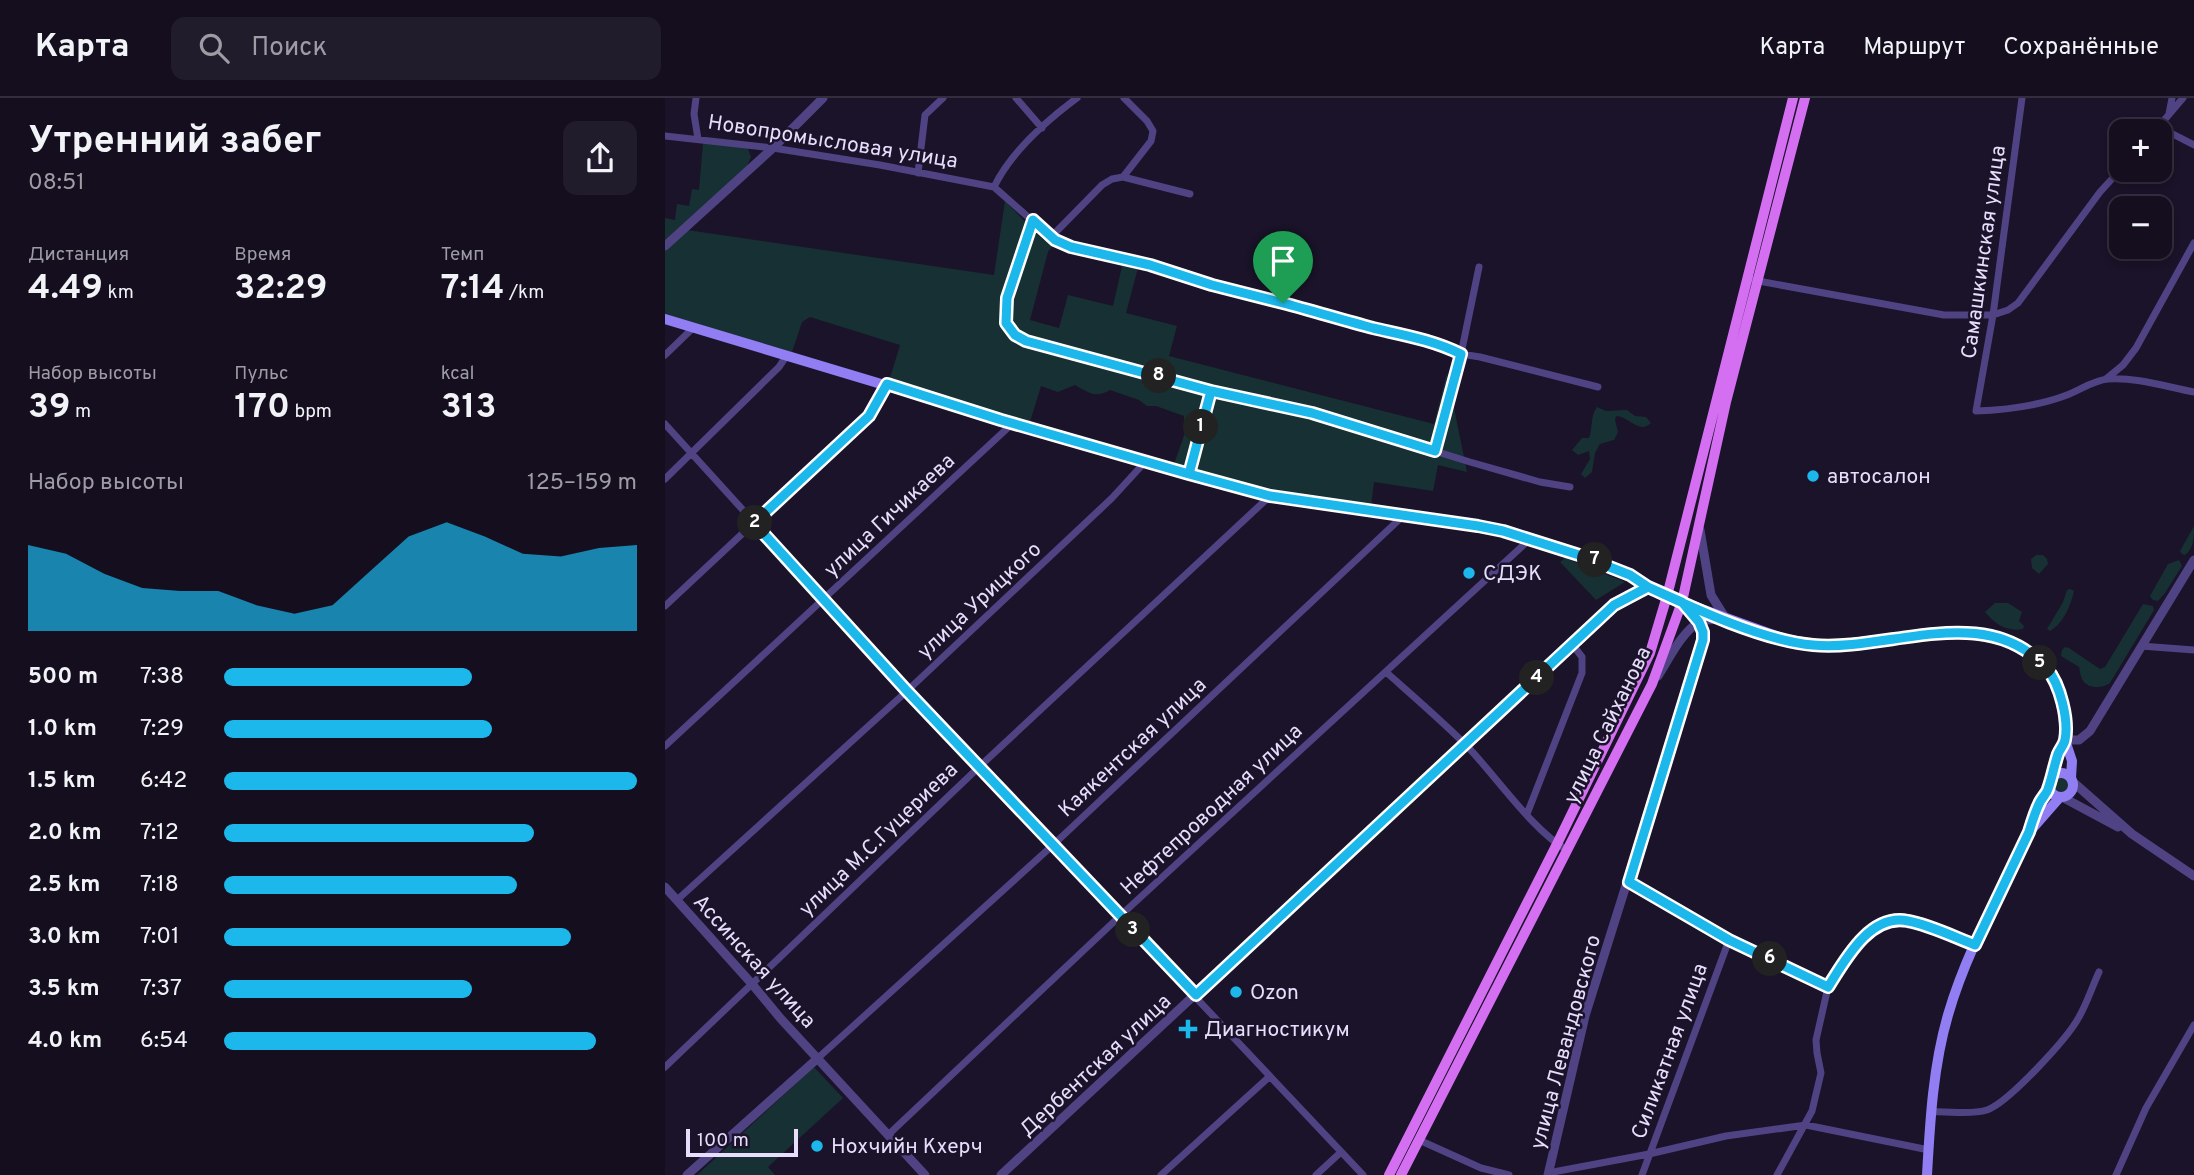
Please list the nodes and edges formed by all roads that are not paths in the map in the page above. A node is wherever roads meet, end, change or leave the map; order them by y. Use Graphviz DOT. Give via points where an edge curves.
graph roads {
  1 [pos="695,98"];
  2 [pos="823,98"];
  3 [pos="943,98"];
  4 [pos="1016,98"];
  5 [pos="1077,98"];
  6 [pos="1124,98"];
  7 [pos="1793,98"];
  8 [pos="1805,98"];
  9 [pos="2022,98"];
  10 [pos="2172,98"];
  11 [pos="2183,98"];
  12 [pos="2169,114"];
  13 [pos="2165,119"];
  14 [pos="1042,128"];
  15 [pos="2172,135"];
  16 [pos="665,136"];
  17 [pos="698,139"];
  18 [pos="2194,145"];
  19 [pos="773,148"];
  20 [pos="918,173"];
  21 [pos="1123,177"];
  22 [pos="2109,182"];
  23 [pos="994,187"];
  24 [pos="1190,194"];
  25 [pos="1033,220"];
  26 [pos="1051,237"];
  27 [pos="2194,243"];
  28 [pos="665,246"];
  29 [pos="1479,267"];
  30 [pos="1753,280"];
  31 [pos="1993,315"];
  32 [pos="665,319"];
  33 [pos="694,327"];
  34 [pos="1461,354"];
  35 [pos="665,355"];
  36 [pos="787,355"];
  37 [pos="2105,379"];
  38 [pos="887,384"];
  39 [pos="1598,387"];
  40 [pos="1211,391"];
  41 [pos="2194,392"];
  42 [pos="1013,423"];
  43 [pos="665,424"];
  44 [pos="1435,451"];
  45 [pos="692,454"];
  46 [pos="1145,462"];
  47 [pos="1189,474"];
  48 [pos="665,479"];
  49 [pos="1570,487"];
  50 [pos="1270,496"];
  51 [pos="1404,515"];
  52 [pos="754,523"];
  53 [pos="1699,525"];
  54 [pos="1530,539"];
  55 [pos="2194,560"];
  56 [pos="1648,587"];
  57 [pos="1667,596"];
  58 [pos="824,599"];
  59 [pos="1682,602"];
  60 [pos="665,606"];
  61 [pos="1727,620"];
  62 [pos="1699,622"];
  63 [pos="1572,644"];
  64 [pos="2141,646"];
  65 [pos="2194,650"];
  66 [pos="1387,672"];
  67 [pos="1652,684"];
  68 [pos="907,691"];
  69 [pos="2065,740"];
  70 [pos="1465,745"];
  71 [pos="665,746"];
  72 [pos="979,767"];
  73 [pos="2054,774"];
  74 [pos="2072,780"];
  75 [pos="2049,789"];
  76 [pos="2061,797"];
  77 [pos="1527,814"];
  78 [pos="2029,832"];
  79 [pos="2132,834"];
  80 [pos="1053,845"];
  81 [pos="1562,847"];
  82 [pos="2194,876"];
  83 [pos="1629,882"];
  84 [pos="666,890"];
  85 [pos="677,900"];
  86 [pos="1120,916"];
  87 [pos="1729,940"];
  88 [pos="1975,945"];
  89 [pos="2099,972"];
  90 [pos="752,984"];
  91 [pos="1828,987"];
  92 [pos="1196,995"];
  93 [pos="2194,1025"];
  94 [pos="818,1058"];
  95 [pos="665,1067"];
  96 [pos="1270,1076"];
  97 [pos="1932,1112"];
  98 [pos="1806,1125"];
  99 [pos="888,1135"];
  100 [pos="1419,1140"];
  101 [pos="1929,1150"];
  102 [pos="1341,1152"];
  103 [pos="1649,1154"];
  104 [pos="1480,1172"];
  105 [pos="1548,1174"];
  106 [pos="687,1175"];
  107 [pos="925,1175"];
  108 [pos="1001,1175"];
  109 [pos="1161,1175"];
  110 [pos="1316,1175"];
  111 [pos="1363,1175"];
  112 [pos="1389,1175"];
  113 [pos="1401,1175"];
  114 [pos="1509,1175"];
  115 [pos="1642,1175"];
  116 [pos="1777,1175"];
  117 [pos="1927,1175"];
  118 [pos="2116,1175"];
  1 -- 17 [label="street"];
  2 -- 19 [label="street"];
  3 -- 20 [label="street" via="925,115"];
  4 -- 14 [label="street"];
  5 -- 14 [label="street"];
  6 -- 21 [label="street" via="1153,131 1151,141"];
  7 -- 30 [label="main road"];
  8 -- 30 [label="main road, улица Сайханова"];
  9 -- 31 [label="street, Самашкинская улица"];
  10 -- 12 [label="street"];
  11 -- 12 [label="street"];
  12 -- 13 [label="street"];
  14 -- 23 [label="street" via="1004,167"];
  15 -- 18 [label="street"];
  16 -- 17 [label="street, Новопромысловая улица"];
  17 -- 19 [label="street, Новопромысловая улица"];
  19 -- 20 [label="street, Новопромысловая улица"];
  19 -- 28 [label="street"];
  20 -- 23 [label="street, Новопромысловая улица"];
  21 -- 24 [label="street"];
  21 -- 26 [label="street" via="1102,185"];
  22 -- 31 [label="street" via="2018,303"];
  23 -- 25 [label="street"];
  25 -- 26 [label="street"];
  25 -- 40 [label="street" via="1007,298 1009,330 1026,341"];
  26 -- 34 [label="street" via="1071,247 1420,338"];
  27 -- 37 [label="street" via="2136,348"];
  29 -- 34 [label="street"];
  30 -- 31 [label="street" via="1944,315"];
  30 -- 53 [label="main road, улица Сайханова"];
  30 -- 57 [label="main road, улица Сайханова"];
  31 -- 37 [label="street, Самашкинская улица" via="1976,411 2038,403"];
  32 -- 33 [label="main road"];
  33 -- 35 [label="street"];
  33 -- 36 [label="main road"];
  34 -- 39 [label="street"];
  34 -- 44 [label="street"];
  36 -- 38 [label="main road"];
  36 -- 45 [label="street"];
  37 -- 41 [label="street"];
  38 -- 42 [label="main road"];
  38 -- 52 [label="street" via="869,416"];
  40 -- 44 [label="street" via="1312,413"];
  40 -- 47 [label="street"];
  42 -- 46 [label="main road"];
  42 -- 58 [label="street, улица Гичикаева"];
  43 -- 45 [label="street"];
  44 -- 49 [label="street"];
  45 -- 48 [label="street"];
  45 -- 52 [label="street"];
  46 -- 47 [label="main road"];
  46 -- 68 [label="street, улица Урицкого"];
  47 -- 50 [label="main road"];
  50 -- 51 [label="main road"];
  50 -- 72 [label="street, улица М.С.Гуцериева"];
  51 -- 54 [label="main road"];
  51 -- 80 [label="street, Каякентская улица"];
  52 -- 58 [label="street"];
  52 -- 60 [label="street"];
  53 -- 59 [label="main road, улица Сайханова"];
  53 -- 61 [label="street" via="1711,595"];
  54 -- 56 [label="main road" via="1602,563"];
  54 -- 66 [label="street, Нефтепроводная улица"];
  55 -- 64 [label="street"];
  56 -- 57 [label="main road"];
  56 -- 63 [label="street, Дербентская улица" via="1614,605"];
  57 -- 59 [label="main road"];
  57 -- 81 [label="main road, улица Сайханова" via="1650,653"];
  58 -- 68 [label="street"];
  58 -- 71 [label="street, улица Гичикаева"];
  59 -- 61 [label="main road"];
  59 -- 62 [label="street"];
  59 -- 67 [label="main road, улица Сайханова"];
  61 -- 62 [label="street"];
  61 -- 69 [label="main road" via="1810,645 1945,632 2009,642 2033,656 2052,675 2061,696"];
  62 -- 67 [label="street"];
  62 -- 83 [label="street, улица Левандовского" via="1703,640"];
  63 -- 70 [label="street, Дербентская улица"];
  63 -- 77 [label="street" via="1582,657 1581,673"];
  64 -- 65 [label="street"];
  64 -- 69 [label="street" via="2090,731 2080,740"];
  66 -- 70 [label="street"];
  66 -- 86 [label="street, Нефтепроводная улица"];
  67 -- 81 [label="main road, улица Сайханова"];
  68 -- 72 [label="street"];
  68 -- 85 [label="street, улица Урицкого"];
  69 -- 73 [label="main road"];
  69 -- 74 [label="main road"];
  70 -- 77 [label="street"];
  70 -- 92 [label="street, Дербентская улица"];
  72 -- 80 [label="street"];
  72 -- 90 [label="street, улица М.С.Гуцериева"];
  73 -- 74 [label="main road" via="2066,773"];
  73 -- 75 [label="main road"];
  74 -- 76 [label="main road" via="2071,792"];
  74 -- 79 [label="street"];
  75 -- 76 [label="main road"];
  75 -- 78 [label="main road"];
  76 -- 78 [label="main road"];
  76 -- 79 [label="street"];
  77 -- 81 [label="street"];
  78 -- 88 [label="main road"];
  79 -- 82 [label="street"];
  80 -- 86 [label="street"];
  80 -- 94 [label="street, Каякентская улица"];
  81 -- 100 [label="main road, улица Сайханова"];
  81 -- 112 [label="main road, улица Сайханова"];
  83 -- 87 [label="street"];
  83 -- 105 [label="street, улица Левандовского" via="1585,1016"];
  84 -- 85 [label="street, Ассинская улица"];
  85 -- 90 [label="street, Ассинская улица"];
  86 -- 92 [label="street"];
  86 -- 99 [label="street, Нефтепроводная улица"];
  87 -- 91 [label="street"];
  87 -- 103 [label="street, Силикатная улица"];
  88 -- 91 [label="street" via="1908,921 1884,923 1868,932"];
  88 -- 97 [label="main road" via="1944,1029"];
  89 -- 97 [label="street" via="2071,1029 2010,1093 1985,1111"];
  90 -- 94 [label="street, Ассинская улица"];
  90 -- 95 [label="street, улица М.С.Гуцериева"];
  91 -- 98 [label="street" via="1817,1040 1821,1073"];
  92 -- 96 [label="street"];
  92 -- 108 [label="street, Дербентская улица"];
  93 -- 118 [label="street" via="2146,1108"];
  94 -- 99 [label="street, Ассинская улица"];
  94 -- 106 [label="street"];
  96 -- 102 [label="street"];
  96 -- 109 [label="street"];
  97 -- 101 [label="main road"];
  98 -- 101 [label="street"];
  98 -- 103 [label="street" via="1725,1136"];
  98 -- 116 [label="street"];
  99 -- 107 [label="street, Ассинская улица"];
  100 -- 104 [label="street"];
  100 -- 113 [label="main road, улица Сайханова"];
  101 -- 117 [label="main road"];
  102 -- 110 [label="street"];
  102 -- 111 [label="street"];
  103 -- 105 [label="street"];
  103 -- 115 [label="street, Силикатная улица"];
  104 -- 114 [label="street"];
}
